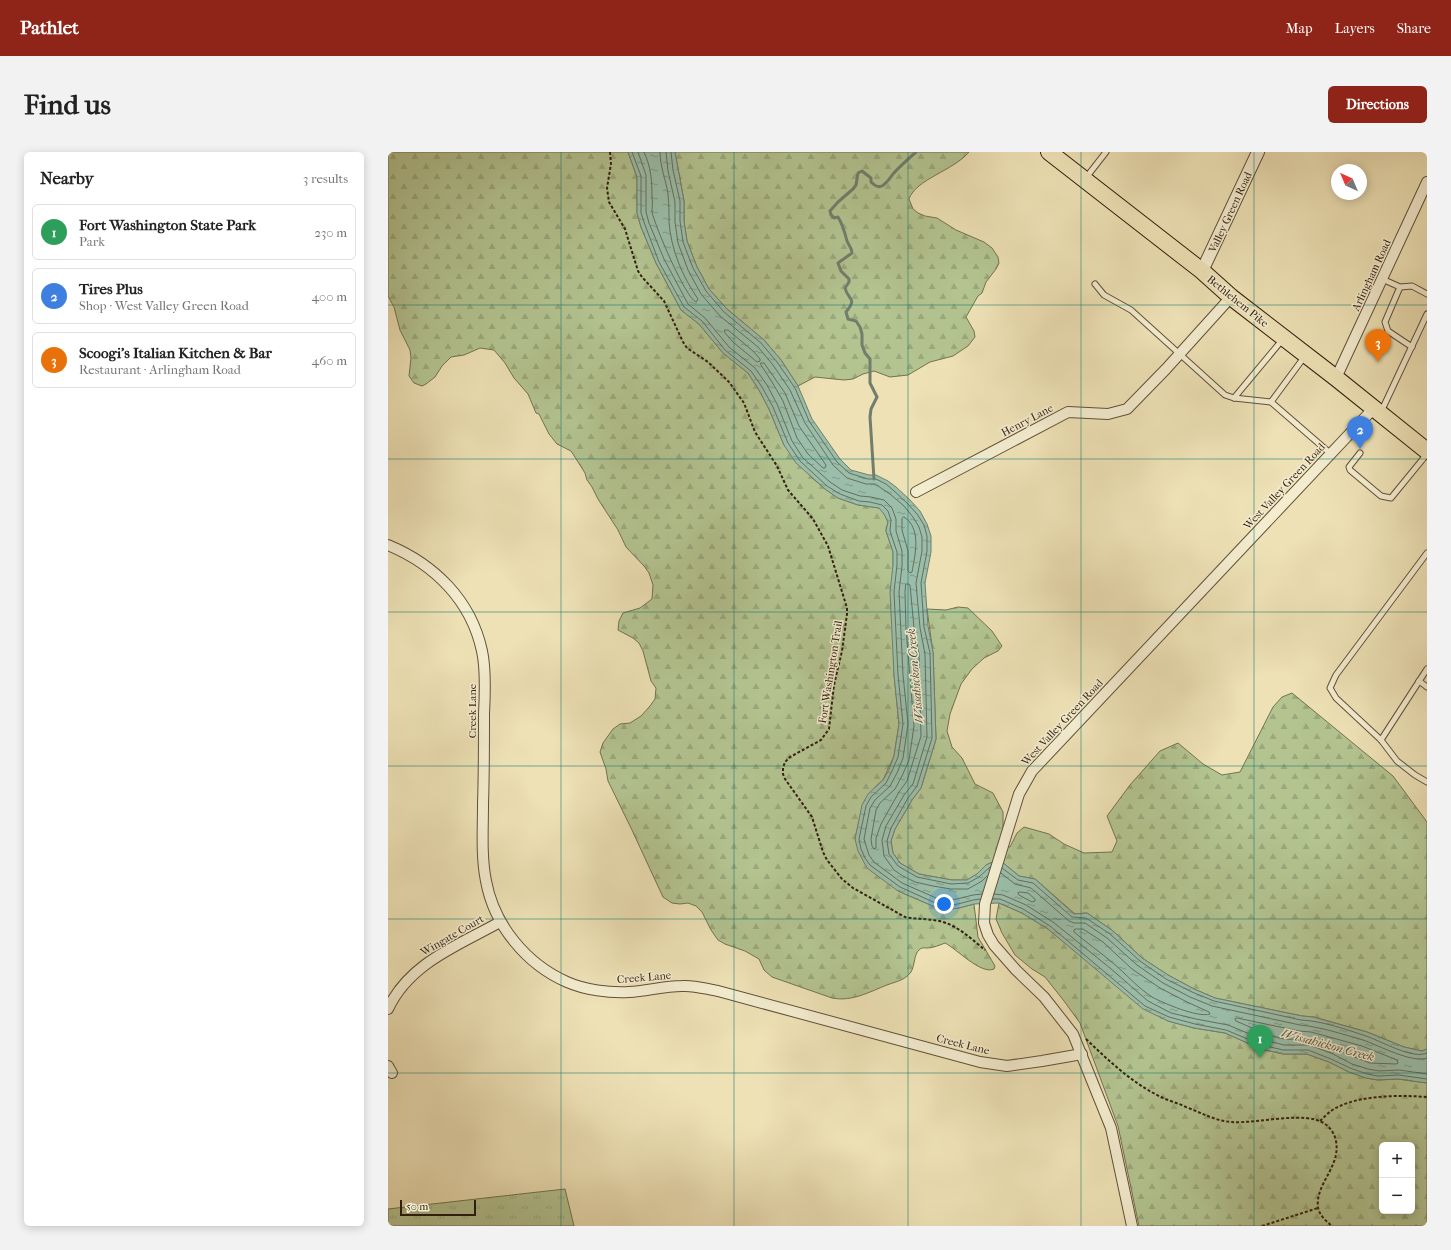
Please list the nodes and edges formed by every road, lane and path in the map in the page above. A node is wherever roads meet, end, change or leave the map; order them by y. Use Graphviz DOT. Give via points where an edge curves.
graph roads {
  1 [pos="610,152"];
  2 [pos="1049,152"];
  3 [pos="1106,152"];
  4 [pos="1258,152"];
  5 [pos="1084,180"];
  6 [pos="1427,182"];
  7 [pos="1202,271"];
  8 [pos="1382,279"];
  9 [pos="1095,284"];
  10 [pos="1400,286"];
  11 [pos="1427,294"];
  12 [pos="1231,297"];
  13 [pos="1427,314"];
  14 [pos="1284,338"];
  15 [pos="1412,347"];
  16 [pos="1180,354"];
  17 [pos="1306,355"];
  18 [pos="1336,378"];
  19 [pos="1234,398"];
  20 [pos="1271,402"];
  21 [pos="1377,412"];
  22 [pos="1427,452"];
  23 [pos="1360,453"];
  24 [pos="1331,454"];
  25 [pos="916,492"];
  26 [pos="388,545"];
  27 [pos="1427,553"];
  28 [pos="1427,669"];
  29 [pos="1419,681"];
  30 [pos="1427,687"];
  31 [pos="1381,740"];
  32 [pos="1427,782"];
  33 [pos="500,922"];
  34 [pos="962,932"];
  35 [pos="388,1009"];
  36 [pos="1085,1038"];
  37 [pos="1082,1054"];
  38 [pos="1427,1098"];
  39 [pos="1320,1121"];
  40 [pos="1318,1208"];
  41 [pos="1132,1226"];
  42 [pos="1262,1226"];
  43 [pos="1332,1226"];
  1 -- 34 [label="path, Fort Washington Trail" via="607,196 624,229 638,271 664,301 687,348 717,370 744,403 755,432 777,466 788,490 813,519 825,540 845,600 846,626 829,729 821,740 785,762 785,779 812,817 827,860 847,884 905,916 945,923"];
  2 -- 5 [label="main road, Bethlehem Pike"];
  3 -- 5 [label="lane"];
  4 -- 7 [label="street, Valley Green Road"];
  5 -- 7 [label="main road, Bethlehem Pike"];
  6 -- 8 [label="street, Arlingham Road"];
  7 -- 12 [label="main road, Bethlehem Pike"];
  8 -- 10 [label="lane"];
  8 -- 18 [label="street, Arlingham Road"];
  9 -- 16 [label="lane" via="1104,295 1131,310"];
  10 -- 11 [label="lane" via="1412,286"];
  10 -- 15 [label="lane" via="1385,322 1388,331"];
  12 -- 14 [label="main road, Bethlehem Pike"];
  12 -- 16 [label="street, Henry Lane"];
  13 -- 15 [label="lane"];
  14 -- 17 [label="main road, Bethlehem Pike"];
  14 -- 19 [label="lane"];
  15 -- 21 [label="lane"];
  16 -- 19 [label="lane" via="1225,395"];
  16 -- 25 [label="street, Henry Lane" via="1127,409 1108,414 1068,412"];
  17 -- 18 [label="main road, Bethlehem Pike"];
  17 -- 20 [label="lane"];
  18 -- 21 [label="main road, Bethlehem Pike"];
  19 -- 20 [label="lane"];
  20 -- 24 [label="lane"];
  21 -- 22 [label="main road, Bethlehem Pike"];
  21 -- 24 [label="street, West Valley Green Road"];
  22 -- 23 [label="lane" via="1391,498 1381,496 1350,470 1349,466"];
  24 -- 37 [label="street, West Valley Green Road" via="1032,771 1019,794 985,904 984,923 994,945 1044,997 1073,1034"];
  26 -- 33 [label="street, Creek Lane" via="424,564 453,590 472,623 482,650 485,693 484,863 489,895"];
  27 -- 31 [label="lane" via="1336,675 1330,688 1336,698"];
  28 -- 29 [label="lane"];
  29 -- 30 [label="lane"];
  29 -- 31 [label="lane"];
  31 -- 32 [label="lane" via="1397,761"];
  33 -- 35 [label="street, Wingate Court" via="428,962 408,979"];
  33 -- 37 [label="street, Creek Lane" via="538,965 568,983 587,988 629,992 675,986 699,987 980,1062 1007,1066"];
  36 -- 39 [label="path" via="1125,1075 1140,1085 1161,1097 1218,1120 1247,1123 1313,1118"];
  37 -- 41 [label="street, West Valley Green Road" via="1111,1128"];
  38 -- 39 [label="path" via="1386,1096 1351,1101 1339,1106"];
  39 -- 40 [label="path" via="1326,1124 1336,1137 1338,1148 1331,1170 1319,1193"];
  40 -- 42 [label="path"];
  40 -- 43 [label="path"];
}
